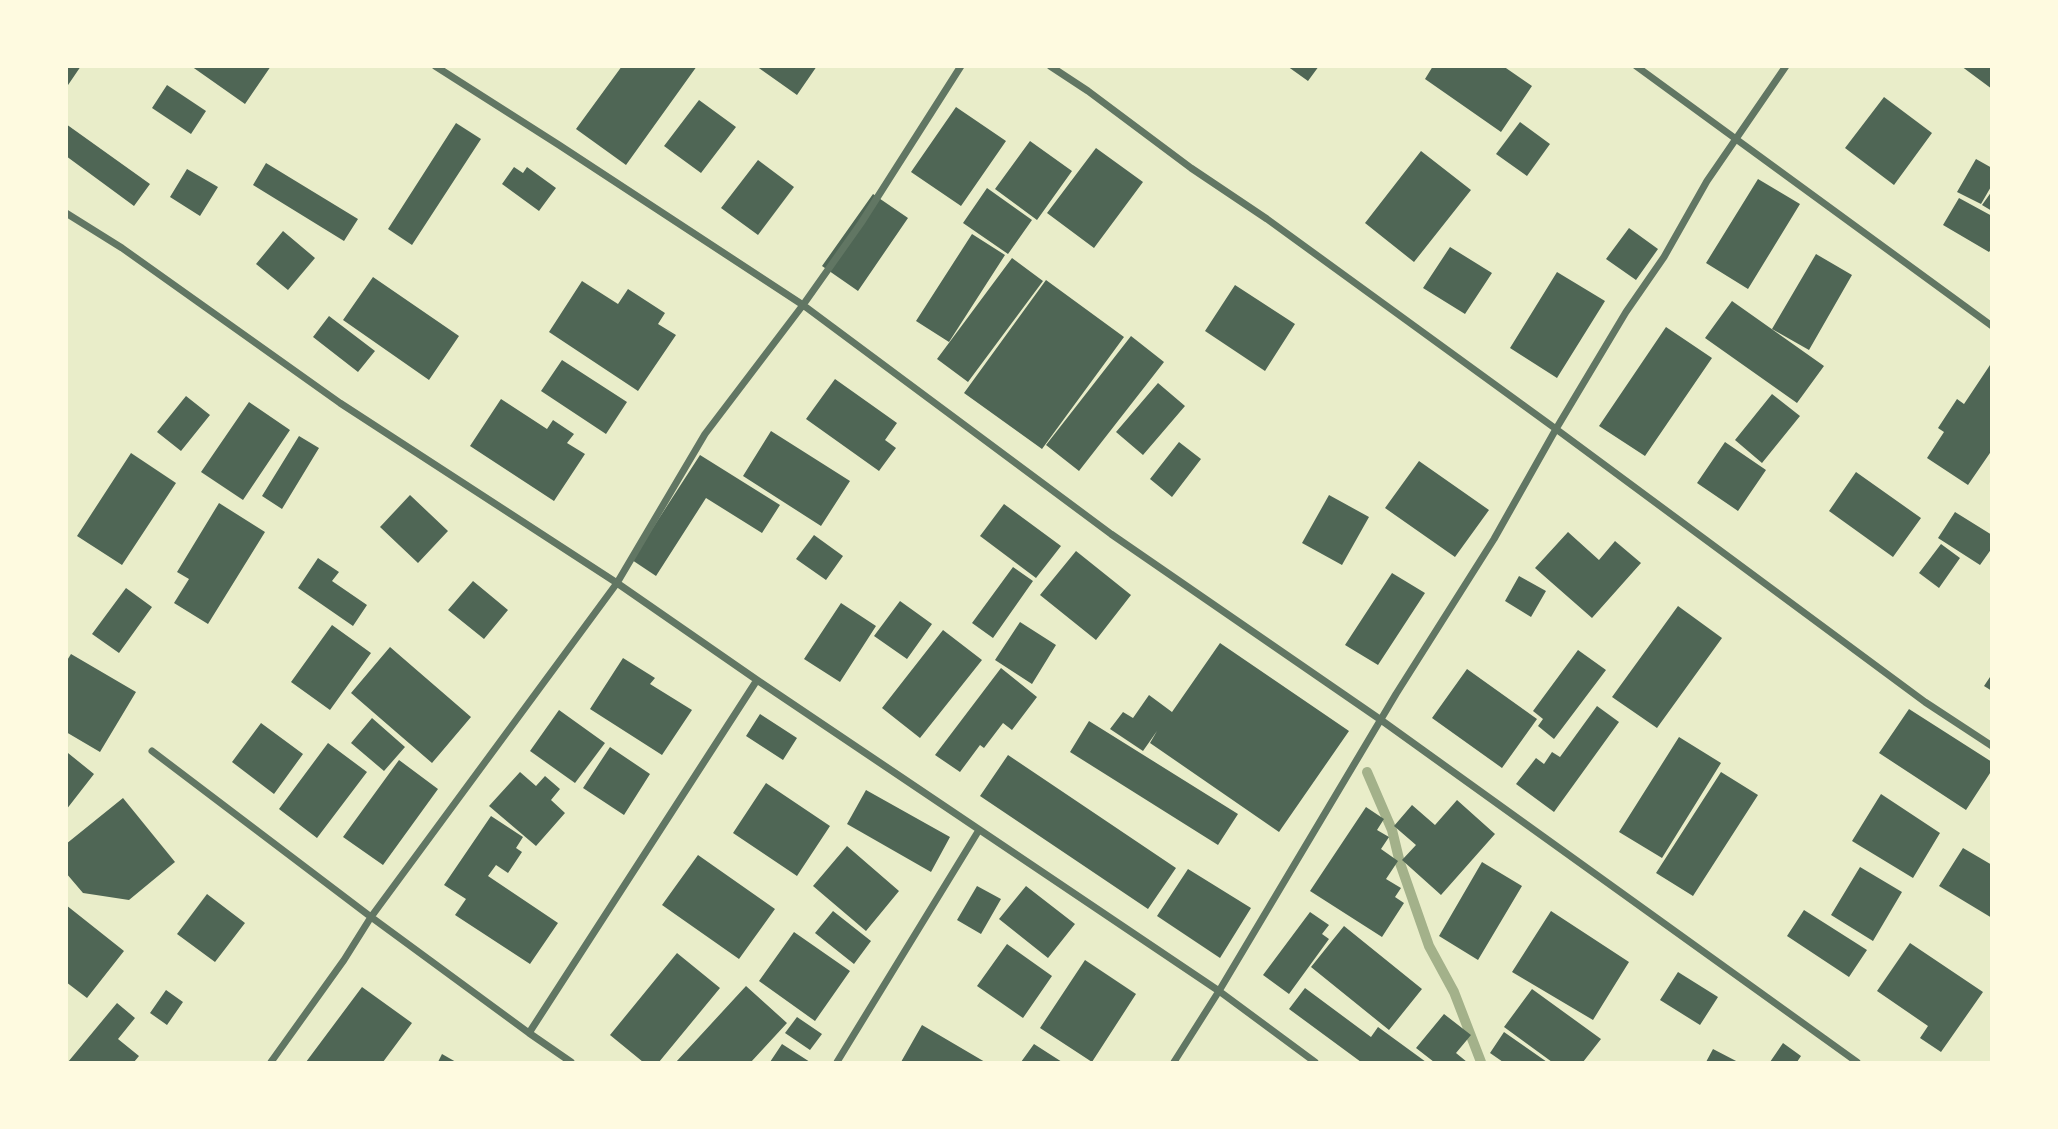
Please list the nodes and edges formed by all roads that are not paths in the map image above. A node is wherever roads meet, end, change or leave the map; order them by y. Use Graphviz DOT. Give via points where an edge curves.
graph roads {
  1 [pos="435,66"];
  2 [pos="961,66"];
  3 [pos="1051,66"];
  4 [pos="1636,66"];
  5 [pos="1786,66"];
  6 [pos="1737,139"];
  7 [pos="66,213"];
  8 [pos="803,304"];
  9 [pos="1992,326"];
  10 [pos="1556,429"];
  11 [pos="617,583"];
  12 [pos="757,680"];
  13 [pos="1381,720"];
  14 [pos="1992,746"];
  15 [pos="152,751"];
  16 [pos="979,830"];
  17 [pos="371,917"];
  18 [pos="1219,991"];
  19 [pos="529,1033"];
  20 [pos="271,1062"];
  21 [pos="571,1062"];
  22 [pos="837,1062"];
  23 [pos="1174,1062"];
  24 [pos="1315,1062"];
  25 [pos="1857,1062"];
  1 -- 8 [label="street"];
  2 -- 8 [label="street" via="861,223"];
  3 -- 10 [label="street"];
  4 -- 6 [label="street"];
  5 -- 6 [label="street"];
  6 -- 9 [label="street"];
  6 -- 10 [label="street"];
  7 -- 11 [label="street" via="340,403"];
  8 -- 11 [label="street" via="705,434"];
  8 -- 13 [label="street" via="1111,534"];
  10 -- 13 [label="street" via="1494,539"];
  10 -- 14 [label="street" via="1925,702"];
  11 -- 12 [label="street"];
  11 -- 17 [label="street"];
  12 -- 16 [label="street"];
  12 -- 19 [label="street"];
  13 -- 18 [label="street"];
  13 -- 25 [label="street"];
  15 -- 17 [label="street"];
  16 -- 18 [label="street"];
  16 -- 22 [label="street"];
  17 -- 19 [label="street"];
  17 -- 20 [label="street"];
  18 -- 23 [label="street"];
  18 -- 24 [label="street"];
  19 -- 21 [label="street"];
}
